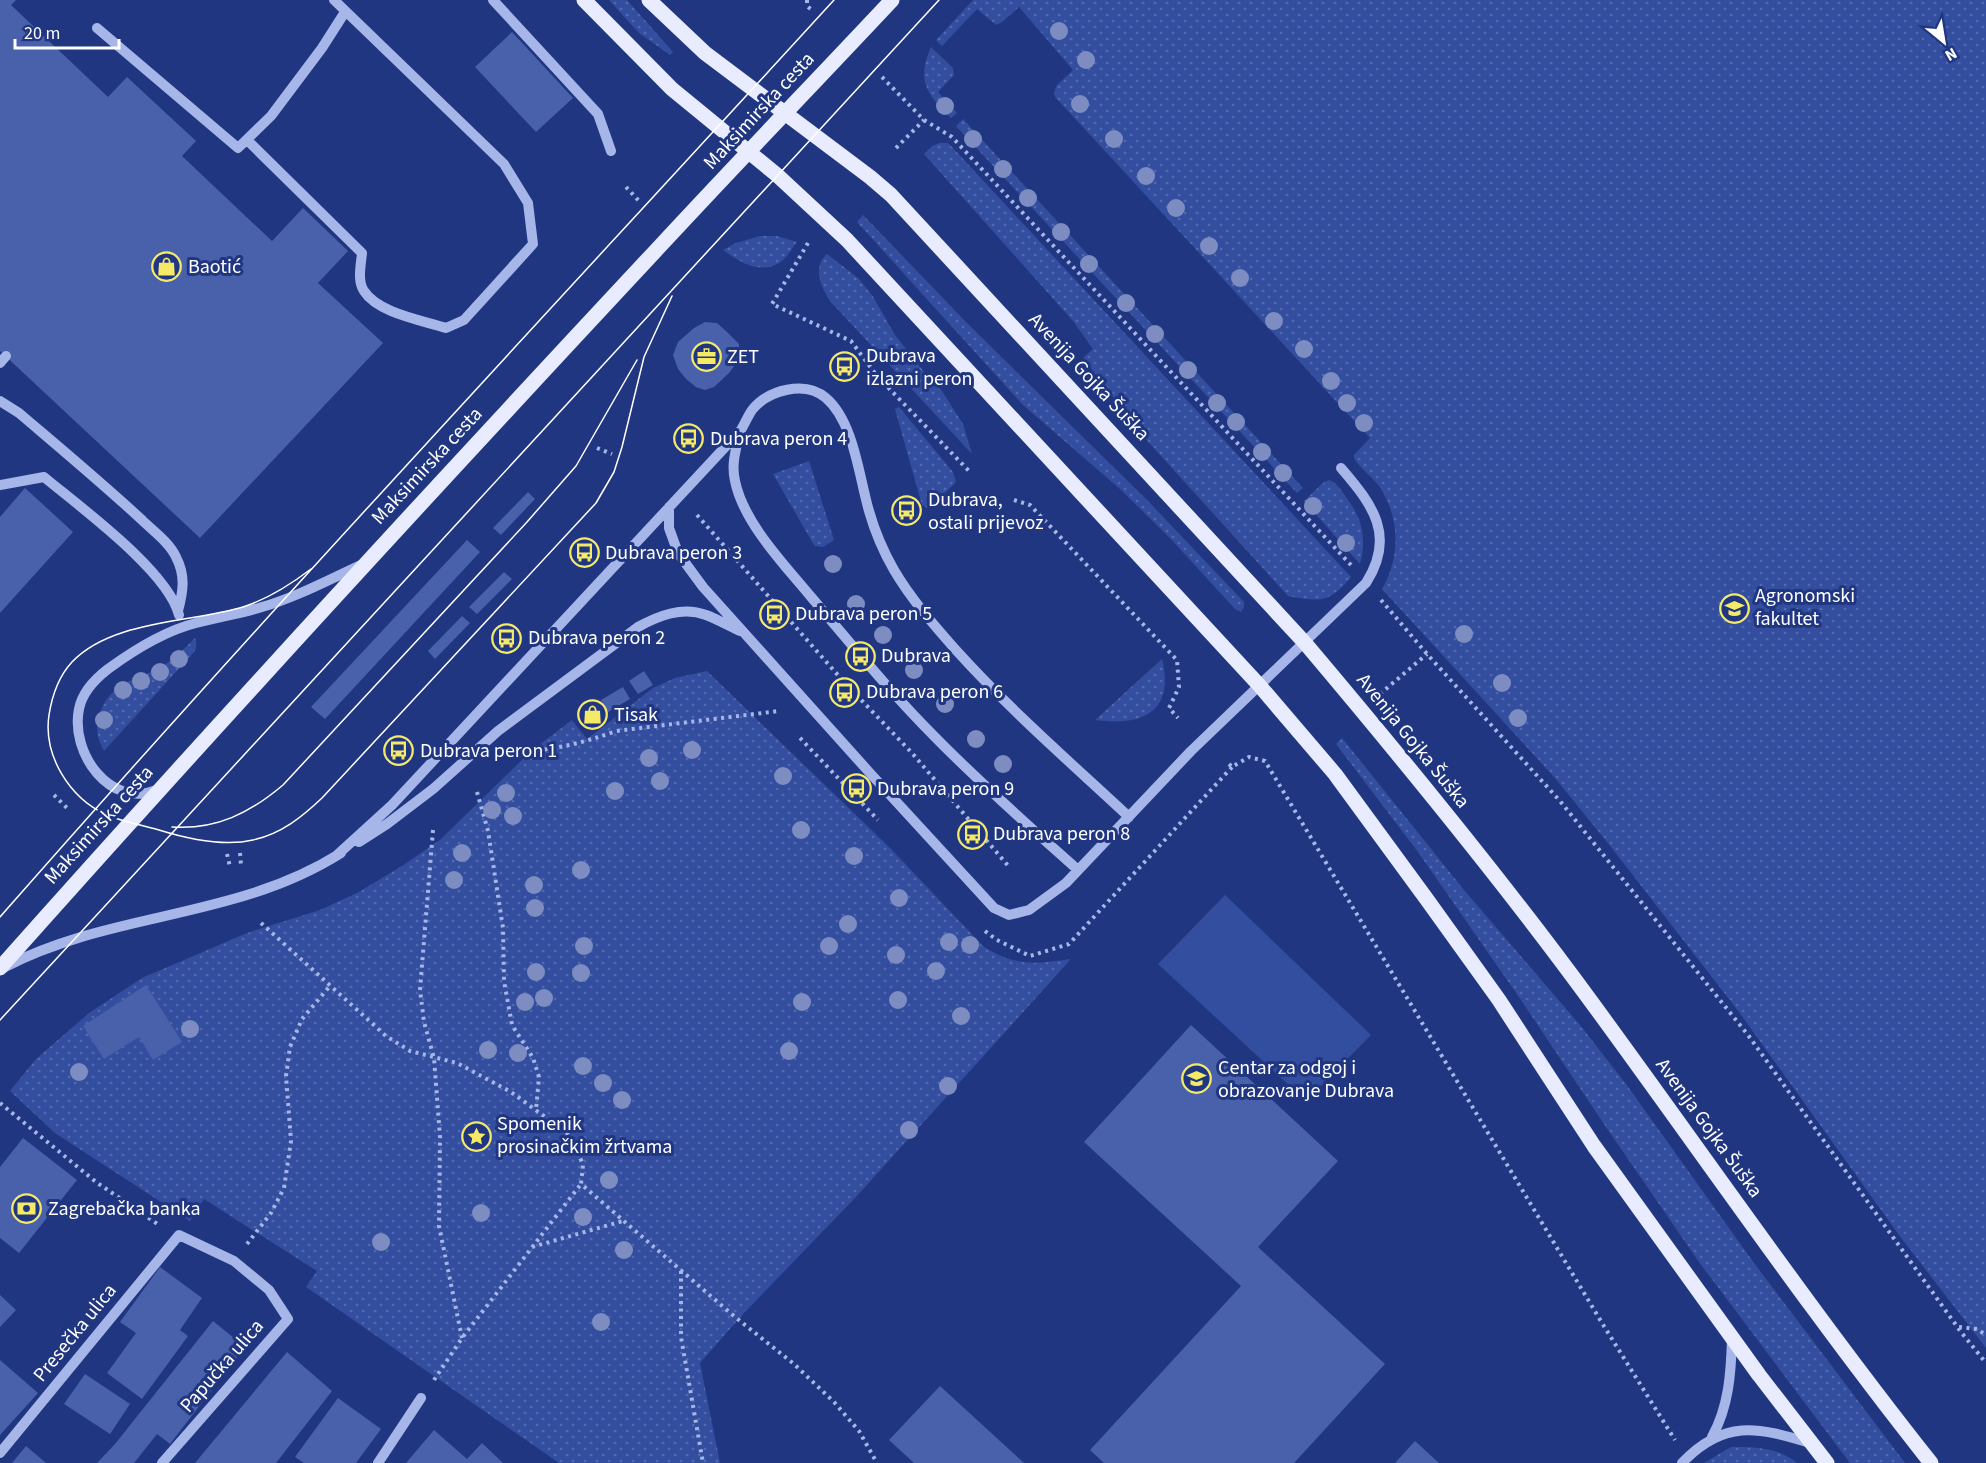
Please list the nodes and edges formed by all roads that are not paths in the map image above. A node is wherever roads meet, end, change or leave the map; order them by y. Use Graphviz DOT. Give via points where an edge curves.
graph roads {
  1 [pos="334,0"];
  2 [pos="493,0"];
  3 [pos="584,0"];
  4 [pos="650,0"];
  5 [pos="892,0"];
  6 [pos="345,12"];
  7 [pos="98,28"];
  8 [pos="786,113"];
  9 [pos="247,140"];
  10 [pos="611,151"];
  11 [pos="748,152"];
  12 [pos="0,401"];
  13 [pos="741,430"];
  14 [pos="1341,468"];
  15 [pos="0,485"];
  16 [pos="669,507"];
  17 [pos="366,563"];
  18 [pos="178,611"];
  19 [pos="181,627"];
  20 [pos="745,634"];
  21 [pos="1305,643"];
  22 [pos="1259,685"];
  23 [pos="159,789"];
  24 [pos="1129,817"];
  25 [pos="336,856"];
  26 [pos="1078,870"];
  27 [pos="0,968"];
  28 [pos="178,1235"];
  29 [pos="1732,1338"];
  30 [pos="421,1398"];
  31 [pos="1712,1437"];
  32 [pos="1812,1443"];
  33 [pos="0,1453"];
  34 [pos="162,1463"];
  35 [pos="378,1463"];
  36 [pos="1682,1463"];
  37 [pos="1827,1463"];
  38 [pos="1931,1463"];
  1 -- 6 [label="street"];
  2 -- 10 [label="street" via="598,114"];
  3 -- 11 [label="main road" via="672,89"];
  4 -- 8 [label="main road, Avenija Gojka Šuška" via="705,53"];
  5 -- 8 [label="main road, Maksimirska cesta"];
  6 -- 9 [label="street" via="271,116"];
  6 -- 9 [label="street" via="504,164 528,203 533,244 464,320 455,325 446,328 381,308 363,290 362,253"];
  7 -- 9 [label="street" via="238,148"];
  8 -- 11 [label="main road, Maksimirska cesta"];
  8 -- 21 [label="main road, Avenija Gojka Šuška" via="891,195"];
  11 -- 17 [label="main road, Maksimirska cesta"];
  11 -- 22 [label="main road" via="847,240"];
  12 -- 18 [label="street" via="19,413 169,546 183,579"];
  13 -- 16 [label="street"];
  13 -- 24 [label="street" via="753,409 771,394 792,389 825,396 848,432 880,544 913,598 983,681"];
  13 -- 26 [label="street" via="733,459 735,482 760,534 869,666 934,737"];
  14 -- 21 [label="street" via="1372,507 1379,532 1378,559 1366,583"];
  15 -- 18 [label="street" via="44,477 136,555"];
  16 -- 20 [label="street" via="669,528 678,553"];
  16 -- 25 [label="street" via="392,805"];
  17 -- 19 [label="street" via="282,601"];
  17 -- 23 [label="main road, Maksimirska cesta"];
  18 -- 19 [label="street"];
  19 -- 23 [label="street" via="140,647 105,671 88,691 79,710 78,732 84,753 98,774 124,793 147,794"];
  20 -- 25 [label="street" via="704,614 683,612 661,615 638,627 498,731 387,824"];
  20 -- 26 [label="street" via="994,908 1009,915 1029,910"];
  21 -- 22 [label="street"];
  21 -- 38 [label="main road, Avenija Gojka Šuška" via="1589,998 1863,1378"];
  22 -- 24 [label="street"];
  22 -- 29 [label="main road" via="1335,774 1422,892 1499,1000 1594,1146"];
  23 -- 27 [label="main road, Maksimirska cesta"];
  24 -- 26 [label="street"];
  25 -- 27 [label="street" via="310,872 263,891 74,938"];
  28 -- 33 [label="street, Presečka ulica"];
  28 -- 34 [label="street, Papučka ulica" via="234,1261 269,1290 288,1318"];
  29 -- 31 [label="street" via="1726,1405"];
  29 -- 32 [label="main road"];
  30 -- 35 [label="street"];
  31 -- 32 [label="street" via="1753,1430"];
  31 -- 36 [label="street"];
  32 -- 37 [label="main road"];
}
